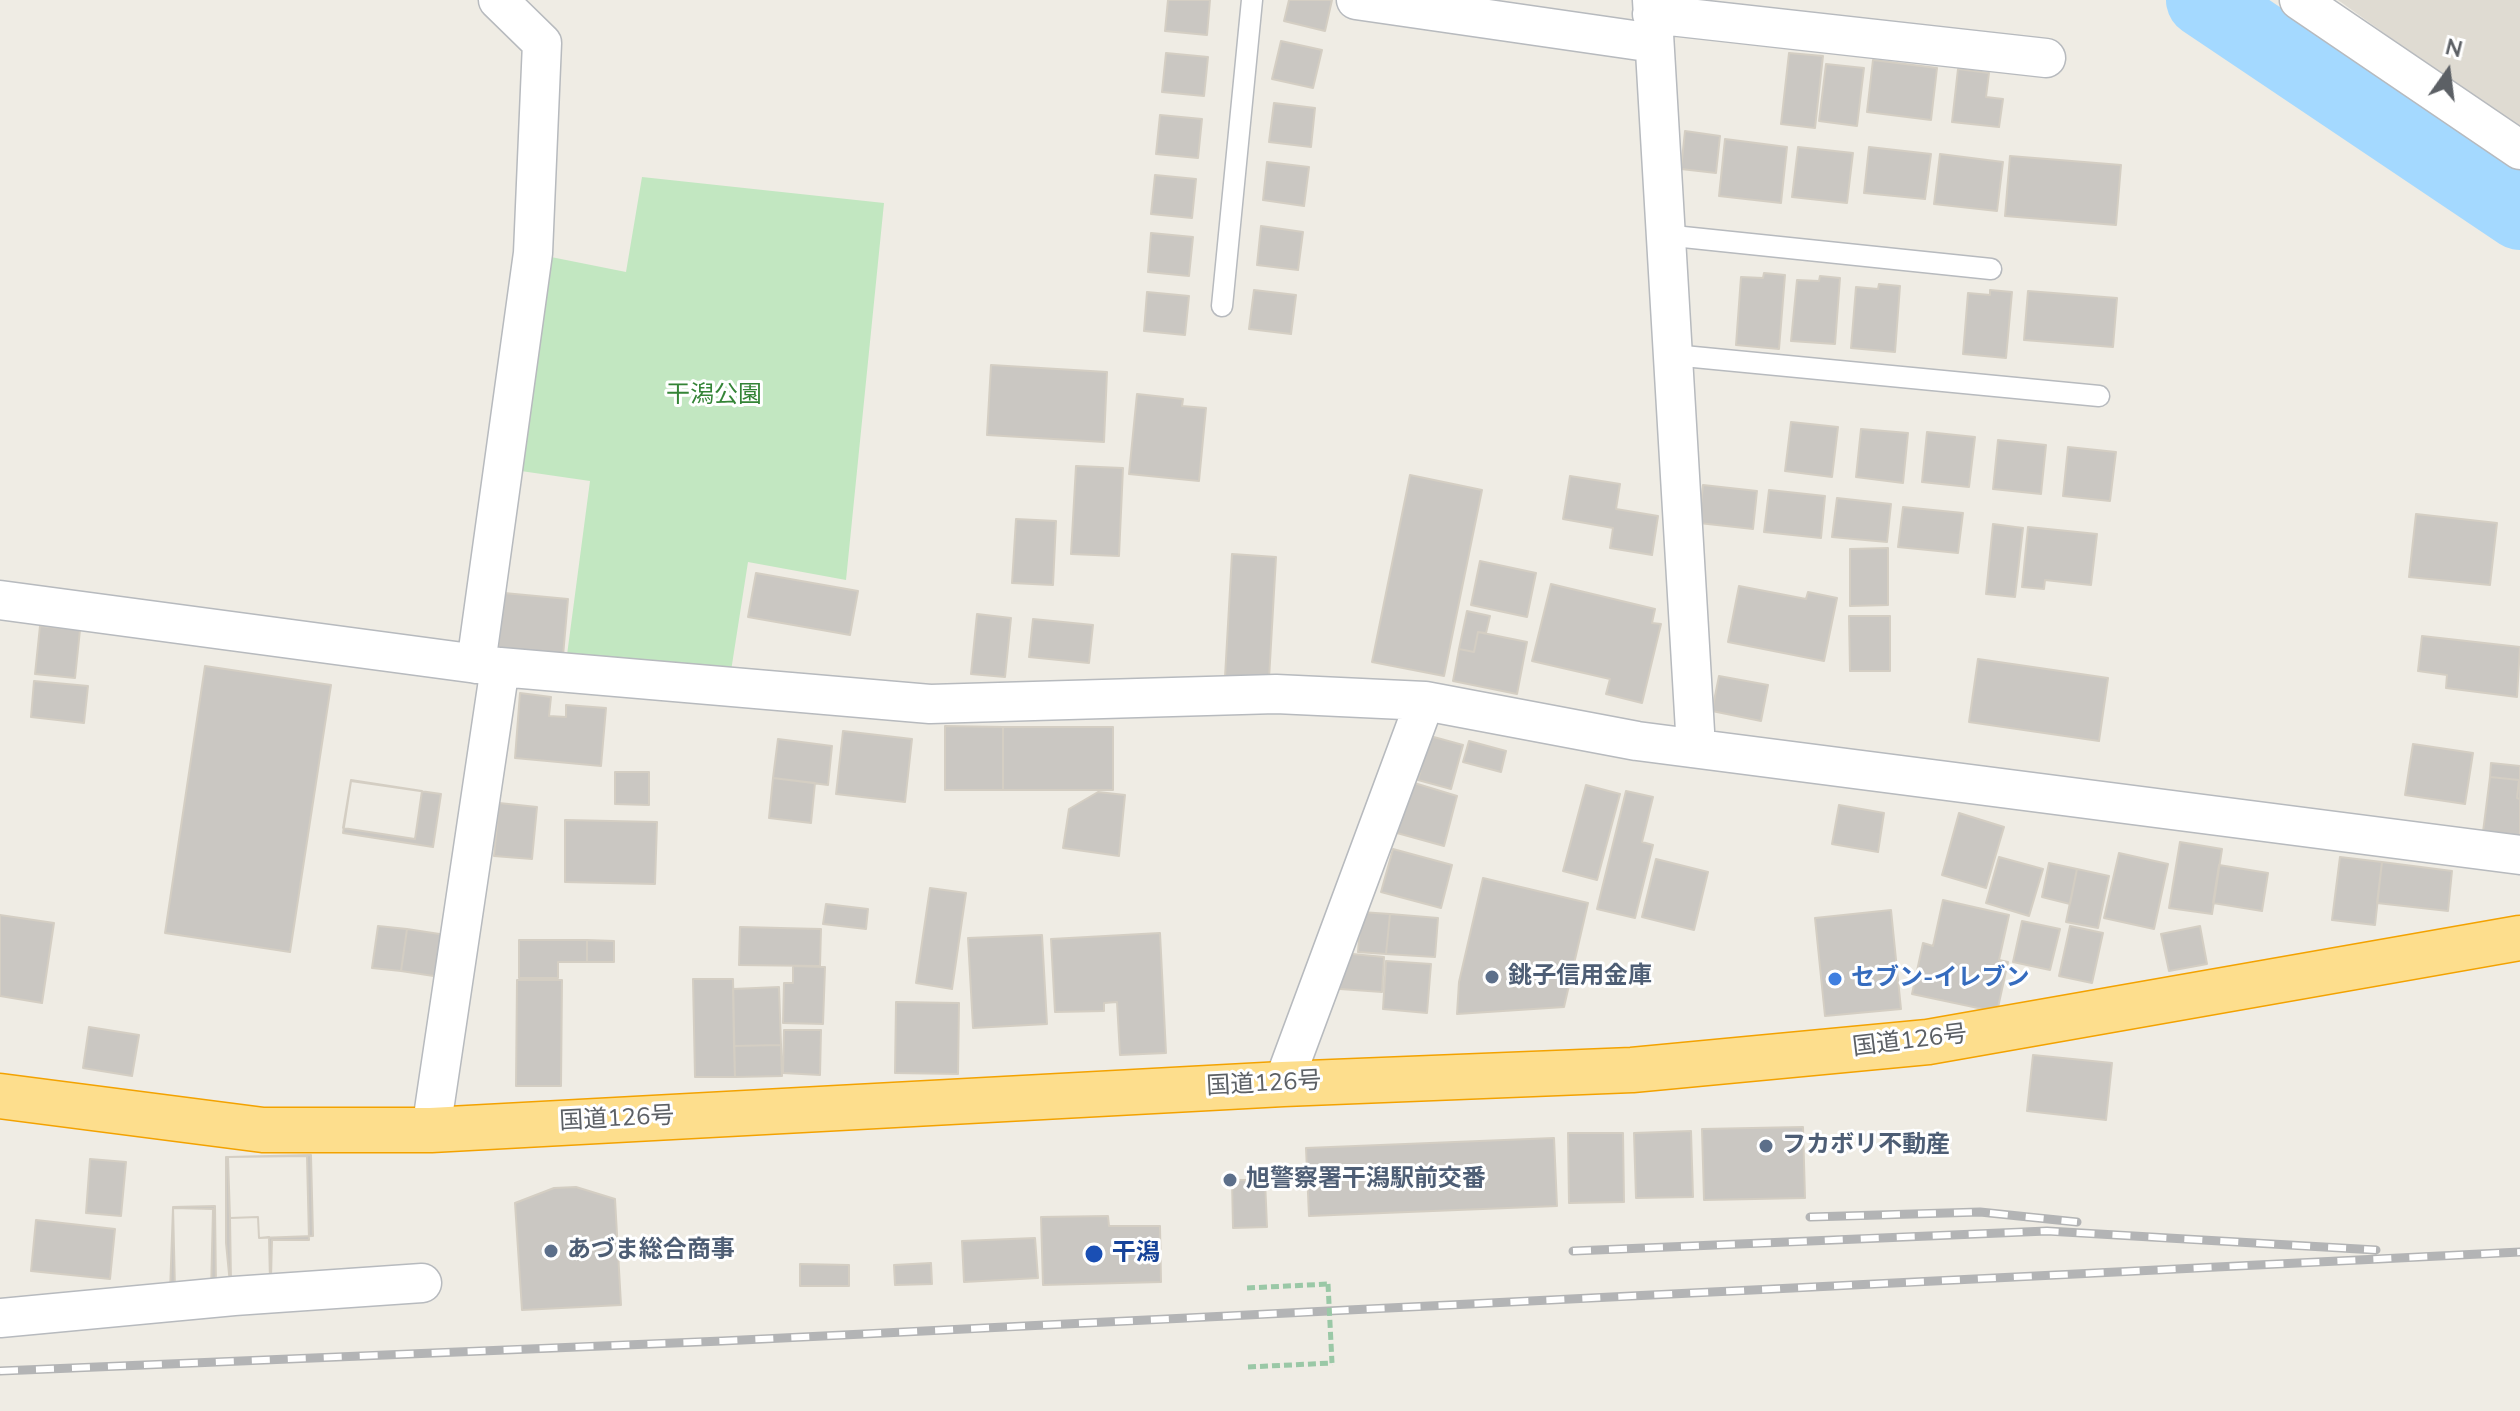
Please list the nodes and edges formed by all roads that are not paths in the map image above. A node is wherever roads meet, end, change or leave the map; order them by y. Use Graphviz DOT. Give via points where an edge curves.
graph roads {
  1 [pos="498,0"];
  2 [pos="1252,0"];
  3 [pos="1356,0"];
  4 [pos="2299,0"];
  5 [pos="1653,19"];
  6 [pos="2046,58"];
  7 [pos="2520,150"];
  8 [pos="1664,235"];
  9 [pos="1991,269"];
  10 [pos="1222,306"];
  11 [pos="1673,355"];
  12 [pos="2099,396"];
  13 [pos="0,600"];
  14 [pos="488,666"];
  15 [pos="1425,701"];
  16 [pos="1696,748"];
  17 [pos="2520,855"];
  18 [pos="2520,938"];
  19 [pos="1283,1084"];
  20 [pos="0,1096"];
  21 [pos="431,1130"];
  22 [pos="422,1283"];
  23 [pos="0,1318"];
  1 -- 14 [label="street" via="542,43 533,253"];
  2 -- 10 [label="lane"];
  3 -- 5 [label="street"];
  4 -- 7 [label="street"];
  5 -- 6 [label="street"];
  5 -- 8 [label="street"];
  8 -- 9 [label="lane"];
  8 -- 11 [label="street"];
  11 -- 12 [label="lane"];
  11 -- 16 [label="street"];
  13 -- 14 [label="street"];
  14 -- 15 [label="street" via="930,704 1276,694"];
  14 -- 21 [label="street"];
  15 -- 16 [label="street"];
  15 -- 19 [label="street"];
  16 -- 17 [label="street"];
  18 -- 19 [label="highway, 国道126号" via="1928,1042 1632,1070"];
  19 -- 21 [label="highway, 国道126号"];
  20 -- 21 [label="highway, 国道126号" via="263,1130"];
  22 -- 23 [label="street"];
}
